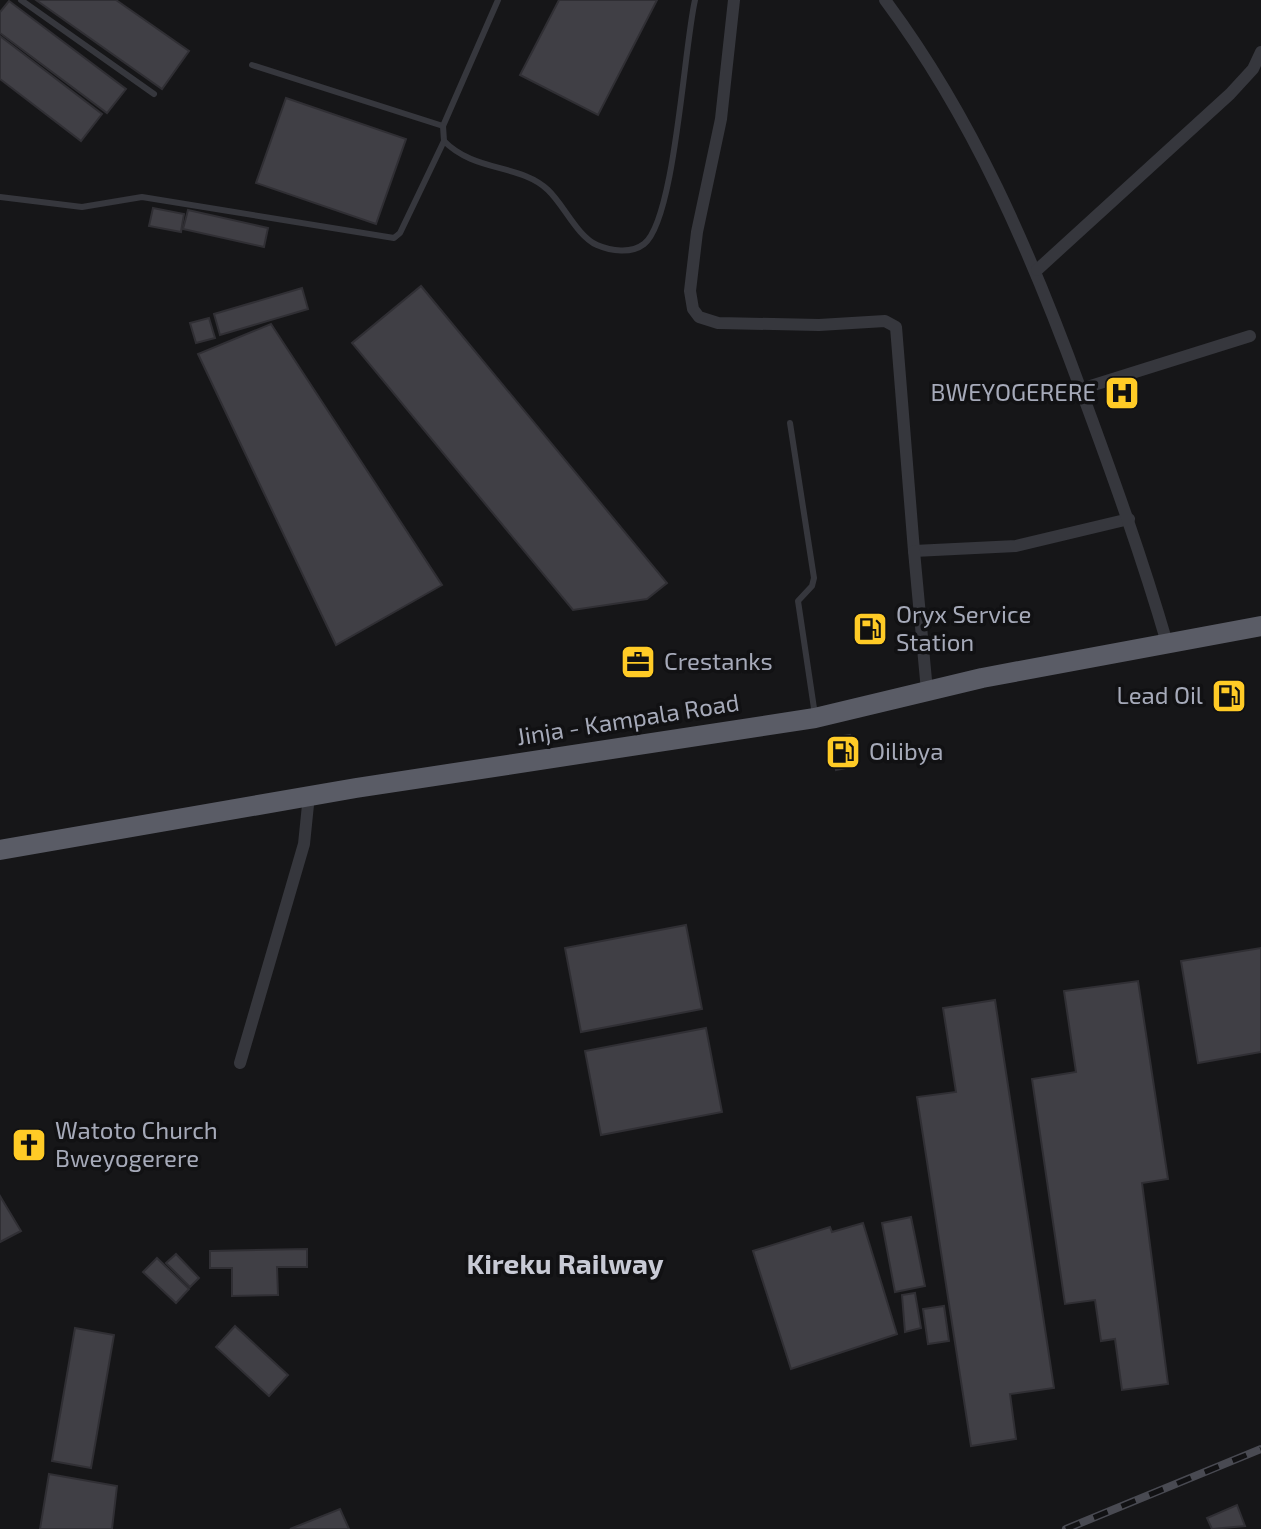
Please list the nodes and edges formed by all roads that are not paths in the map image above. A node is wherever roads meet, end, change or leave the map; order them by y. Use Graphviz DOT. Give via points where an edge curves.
graph roads {
  1 [pos="21,0"];
  2 [pos="498,0"];
  3 [pos="695,0"];
  4 [pos="734,0"];
  5 [pos="885,0"];
  6 [pos="1261,52"];
  7 [pos="252,65"];
  8 [pos="154,94"];
  9 [pos="443,126"];
  10 [pos="444,141"];
  11 [pos="0,197"];
  12 [pos="1037,270"];
  13 [pos="1250,336"];
  14 [pos="1081,389"];
  15 [pos="790,423"];
  16 [pos="1129,519"];
  17 [pos="914,551"];
  18 [pos="1261,626"];
  19 [pos="1167,643"];
  20 [pos="927,691"];
  21 [pos="815,718"];
  22 [pos="309,795"];
  23 [pos="0,850"];
  24 [pos="240,1063"];
  1 -- 8 [label="lane"];
  2 -- 9 [label="lane"];
  3 -- 10 [label="lane" via="668,183 657,225 644,244 628,251 593,243 547,188 457,154"];
  4 -- 17 [label="street" via="721,119 697,232 693,309 699,317 718,323 885,321 896,327"];
  5 -- 12 [label="street" via="946,91"];
  6 -- 12 [label="street" via="1230,94"];
  7 -- 9 [label="lane"];
  9 -- 10 [label="lane"];
  10 -- 11 [label="lane" via="394,238 142,197 82,207"];
  12 -- 14 [label="street"];
  13 -- 14 [label="street"];
  14 -- 16 [label="street"];
  15 -- 21 [label="lane" via="814,578 798,601"];
  16 -- 17 [label="street" via="1016,546"];
  16 -- 19 [label="street"];
  17 -- 20 [label="street"];
  18 -- 19 [label="highway, Jinja - Kampala Road"];
  19 -- 20 [label="highway, Jinja - Kampala Road"];
  20 -- 21 [label="highway, Jinja - Kampala Road"];
  21 -- 22 [label="highway, Jinja - Kampala Road"];
  22 -- 23 [label="highway, Jinja - Kampala Road"];
  22 -- 24 [label="street" via="304,844"];
}
